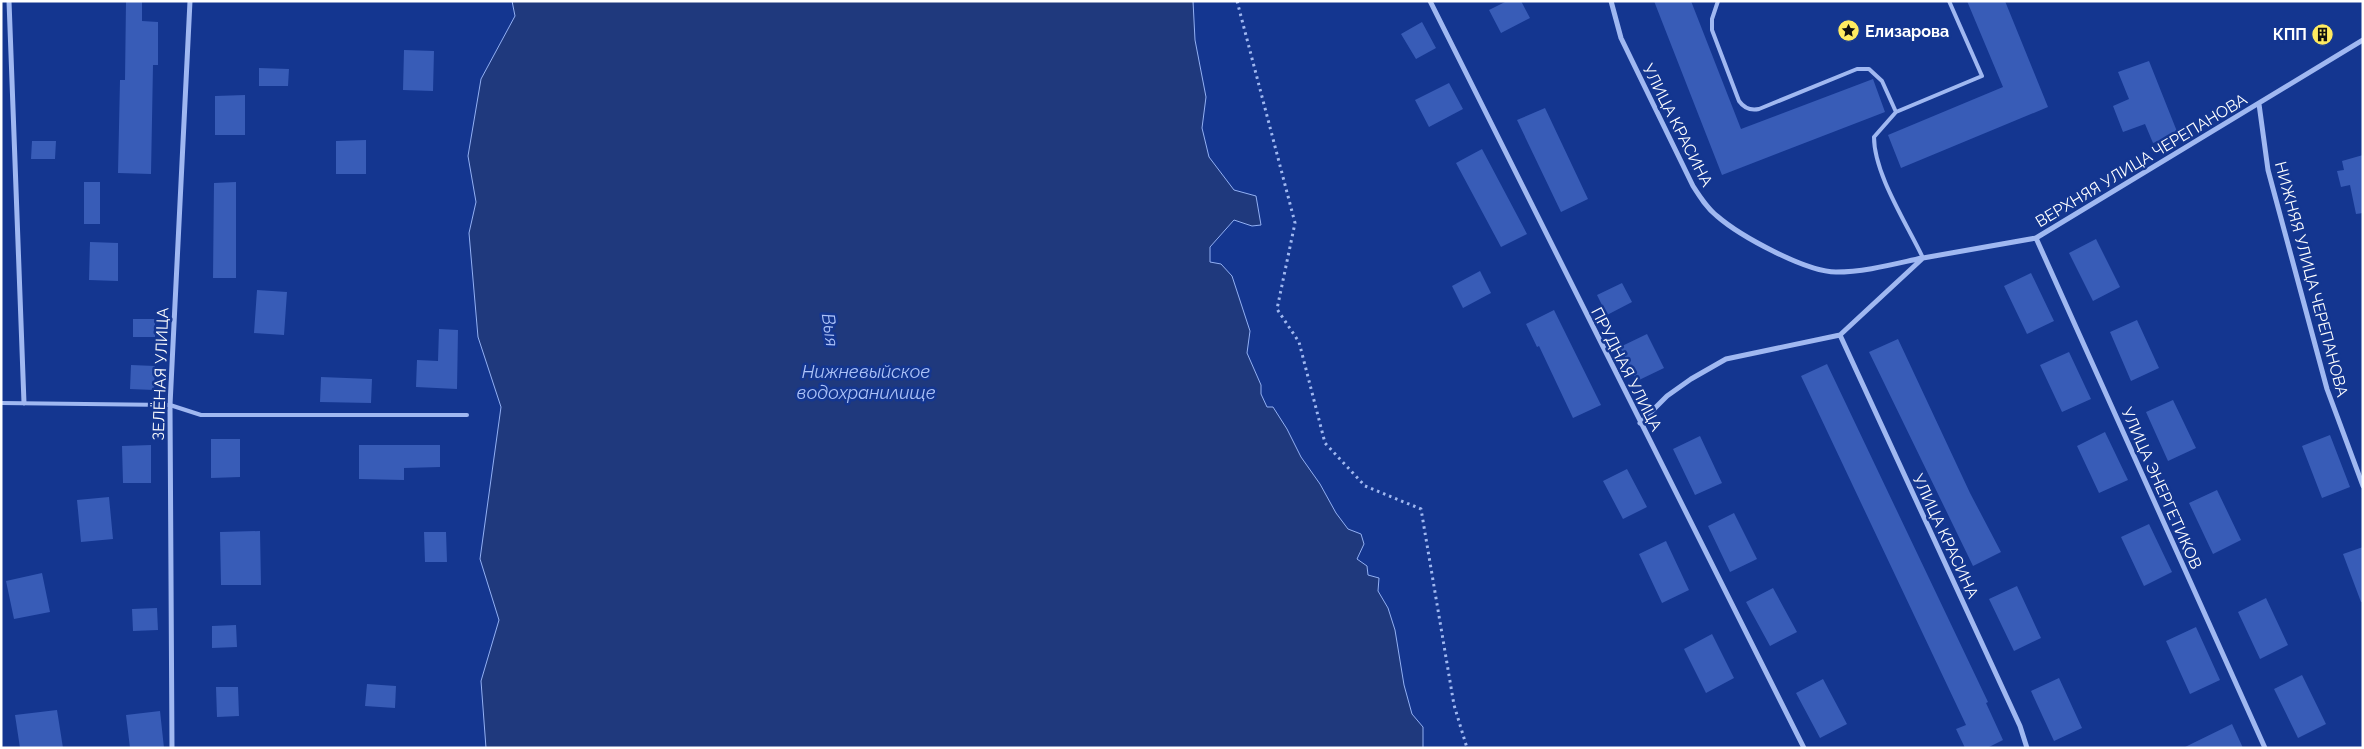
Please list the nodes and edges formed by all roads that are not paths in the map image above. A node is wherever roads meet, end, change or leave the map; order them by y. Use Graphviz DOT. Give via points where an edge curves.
graph roads {
  1 [pos="9,1"];
  2 [pos="190,1"];
  3 [pos="1430,1"];
  4 [pos="1611,1"];
  5 [pos="1718,1"];
  6 [pos="1949,1"];
  7 [pos="2363,40"];
  8 [pos="2259,104"];
  9 [pos="1896,112"];
  10 [pos="2036,238"];
  11 [pos="1923,258"];
  12 [pos="1840,335"];
  13 [pos="1,403"];
  14 [pos="24,403"];
  15 [pos="170,405"];
  16 [pos="467,415"];
  17 [pos="1640,423"];
  18 [pos="2363,486"];
  19 [pos="172,748"];
  20 [pos="1804,748"];
  21 [pos="2027,748"];
  22 [pos="2266,748"];
  1 -- 14 [label="street"];
  2 -- 15 [label="street, ЗЕЛЁНАЯ УЛИЦА"];
  3 -- 17 [label="street, ПРУДНАЯ УЛИЦА"];
  4 -- 11 [label="street, УЛИЦА КРАСИНА" via="1621,38 1693,186 1716,216 1778,252 1818,270 1854,271"];
  5 -- 9 [label="lane" via="1712,30 1743,107 1759,109 1846,73 1869,68 1882,81"];
  6 -- 9 [label="lane" via="1982,76"];
  7 -- 8 [label="street, ВЕРХНЯЯ УЛИЦА ЧЕРЕПАНОВА"];
  8 -- 10 [label="street, ВЕРХНЯЯ УЛИЦА ЧЕРЕПАНОВА"];
  8 -- 18 [label="street, НИЖНЯЯ УЛИЦА ЧЕРЕПАНОВА" via="2268,170 2325,379"];
  9 -- 11 [label="lane" via="1874,137 1874,150"];
  10 -- 11 [label="street, ВЕРХНЯЯ УЛИЦА ЧЕРЕПАНОВА"];
  10 -- 22 [label="street, УЛИЦА ЭНЕРГЕТИКОВ"];
  11 -- 12 [label="street"];
  12 -- 17 [label="street" via="1726,359 1683,384"];
  12 -- 21 [label="street, УЛИЦА КРАСИНА" via="2020,726"];
  13 -- 14 [label="lane"];
  14 -- 15 [label="lane"];
  15 -- 16 [label="lane" via="201,415"];
  15 -- 19 [label="street, ЗЕЛЁНАЯ УЛИЦА"];
  17 -- 20 [label="street, ПРУДНАЯ УЛИЦА"];
}
